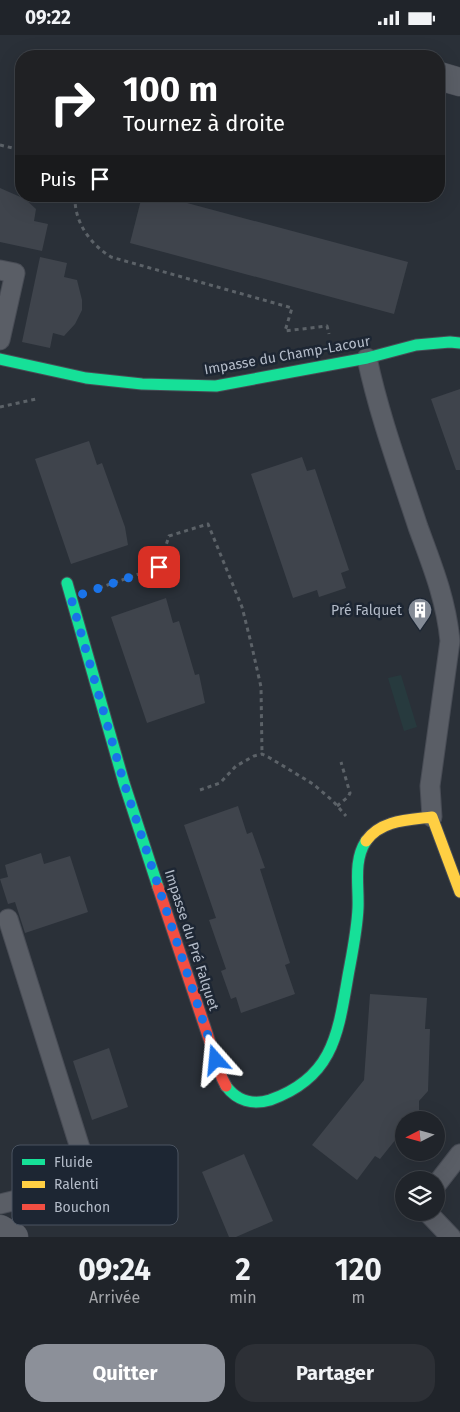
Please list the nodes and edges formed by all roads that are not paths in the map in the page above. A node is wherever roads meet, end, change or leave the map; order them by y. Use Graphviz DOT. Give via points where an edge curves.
graph roads {
  1 [pos="445,78"];
  2 [pos="460,82"];
  3 [pos="0,270"];
  4 [pos="0,340"];
  5 [pos="460,343"];
  6 [pos="367,358"];
  7 [pos="0,359"];
  8 [pos="67,583"];
  9 [pos="432,817"];
  10 [pos="460,892"];
  11 [pos="8,919"];
  12 [pos="79,1145"];
  13 [pos="460,1154"];
  14 [pos="445,1173"];
  15 [pos="436,1221"];
  16 [pos="0,1229"];
  17 [pos="14,1237"];
  18 [pos="451,1237"];
  1 -- 2 [label="street"];
  3 -- 4 [label="lane" via="15,273"];
  5 -- 6 [label="street, Impasse du Champ-Lacour" via="416,345"];
  6 -- 7 [label="street, Impasse du Champ-Lacour" via="216,385 142,384 86,378"];
  6 -- 9 [label="lane" via="448,622 450,641 430,786"];
  8 -- 9 [label="street, Impasse du Pré Falquet" via="124,783 222,1078 233,1095 260,1102 306,1082 315,1074 332,1045 342,1006 359,893 358,854 373,832 384,825"];
  9 -- 10 [label="street"];
  11 -- 12 [label="lane"];
  13 -- 14 [label="lane"];
  15 -- 18 [label="lane"];
  16 -- 17 [label="street"];
}
